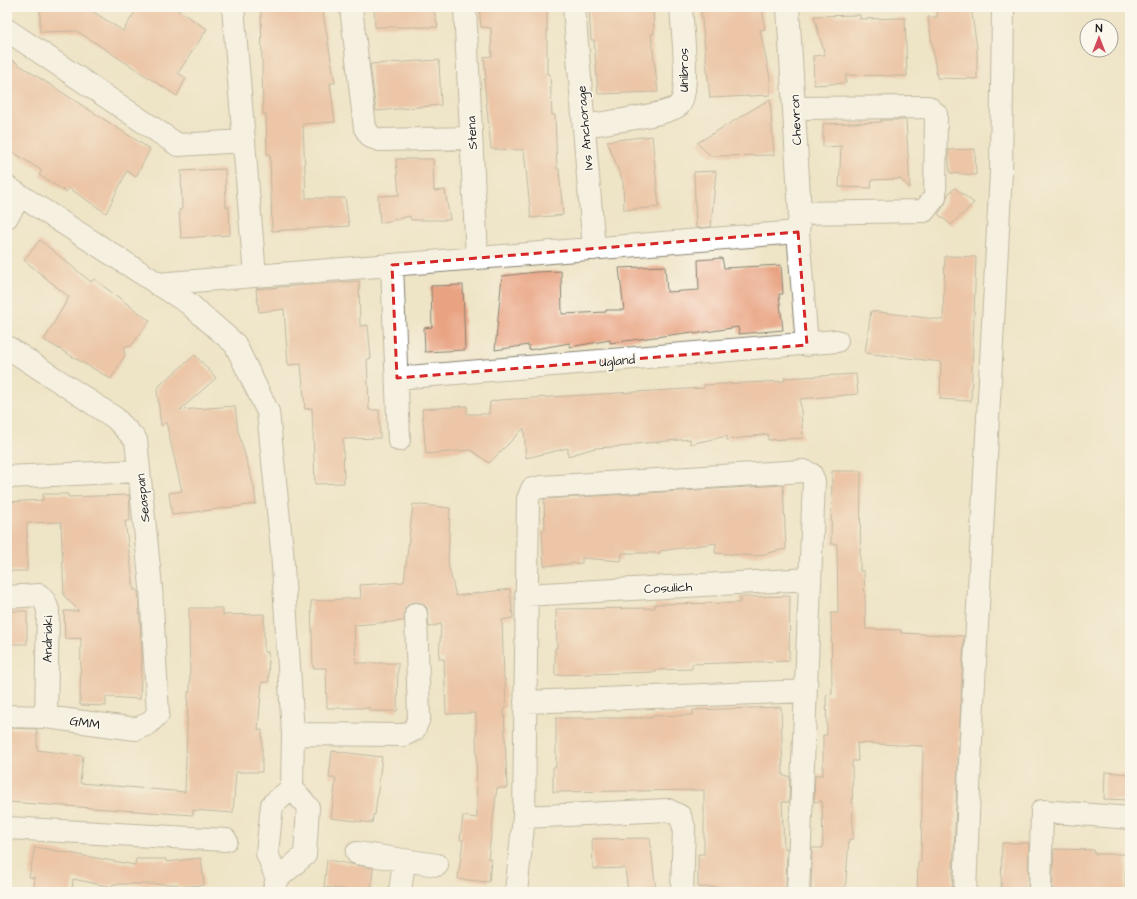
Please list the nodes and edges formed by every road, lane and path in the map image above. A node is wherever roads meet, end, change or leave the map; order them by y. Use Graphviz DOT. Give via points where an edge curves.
graph roads {
  1 [pos="233,7"];
  2 [pos="351,7"];
  3 [pos="465,7"];
  4 [pos="574,7"];
  5 [pos="681,7"];
  6 [pos="788,7"];
  7 [pos="1003,7"];
  8 [pos="7,30"];
  9 [pos="794,108"];
  10 [pos="584,126"];
  11 [pos="471,138"];
  12 [pos="244,142"];
  13 [pos="14,192"];
  14 [pos="7,217"];
  15 [pos="799,223"];
  16 [pos="594,249"];
  17 [pos="477,258"];
  18 [pos="392,265"];
  19 [pos="255,276"];
  20 [pos="157,284"];
  21 [pos="837,341"];
  22 [pos="807,345"];
  23 [pos="7,347"];
  24 [pos="397,378"];
  25 [pos="399,440"];
  26 [pos="139,471"];
  27 [pos="7,477"];
  28 [pos="810,579"];
  29 [pos="526,595"];
  30 [pos="7,597"];
  31 [pos="416,614"];
  32 [pos="805,691"];
  33 [pos="525,702"];
  34 [pos="158,714"];
  35 [pos="7,716"];
  36 [pos="46,716"];
  37 [pos="293,734"];
  38 [pos="292,788"];
  39 [pos="524,817"];
  40 [pos="1130,818"];
  41 [pos="8,834"];
  42 [pos="226,840"];
  43 [pos="357,853"];
  44 [pos="404,861"];
  45 [pos="437,865"];
  46 [pos="275,886"];
  47 [pos="400,892"];
  48 [pos="516,892"];
  49 [pos="682,892"];
  50 [pos="798,892"];
  51 [pos="966,892"];
  52 [pos="1040,892"];
  1 -- 12 [label="street"];
  2 -- 11 [label="street" via="365,128 371,137 380,140"];
  3 -- 11 [label="street, Stena"];
  4 -- 10 [label="street, Ivs Anchorage"];
  5 -- 10 [label="street, Unibros" via="685,91 680,104 667,112"];
  6 -- 9 [label="street, Chevron"];
  7 -- 51 [label="street" via="1001,172 971,739"];
  8 -- 12 [label="street" via="178,145"];
  9 -- 15 [label="street, Chevron"];
  9 -- 15 [label="street" via="928,107 936,114 935,197 924,211"];
  10 -- 16 [label="street, Ivs Anchorage"];
  11 -- 17 [label="street, Stena"];
  12 -- 19 [label="street"];
  13 -- 14 [label="street"];
  13 -- 20 [label="street"];
  15 -- 16 [label="street"];
  15 -- 22 [label="street, Chevron"];
  16 -- 17 [label="street"];
  17 -- 18 [label="street"];
  18 -- 19 [label="street"];
  18 -- 24 [label="street"];
  19 -- 20 [label="street"];
  20 -- 37 [label="street" via="188,303 236,344 268,412 282,550"];
  21 -- 22 [label="street, Ugland"];
  22 -- 24 [label="street, Ugland"];
  23 -- 26 [label="street, Seaspan" via="115,418 136,440"];
  24 -- 25 [label="street"];
  26 -- 27 [label="street"];
  26 -- 34 [label="street, Seaspan" via="151,587"];
  28 -- 29 [label="street, Cosulich"];
  28 -- 29 [label="street" via="814,481 811,474 796,471 542,486 532,489 528,499"];
  28 -- 32 [label="street"];
  29 -- 33 [label="street"];
  30 -- 36 [label="street, Andriaki" via="39,596 48,610"];
  31 -- 37 [label="street" via="419,718 414,730 404,735"];
  32 -- 33 [label="street"];
  32 -- 50 [label="street"];
  33 -- 39 [label="street"];
  34 -- 36 [label="street, GMM" via="148,724 136,729"];
  35 -- 36 [label="street, GMM"];
  37 -- 38 [label="street"];
  38 -- 46 [label="street" via="272,805 266,853"];
  38 -- 46 [label="street" via="308,807 305,855"];
  39 -- 48 [label="street"];
  39 -- 49 [label="street" via="668,810 680,816 684,827"];
  40 -- 52 [label="street" via="1042,811"];
  41 -- 42 [label="street"];
  43 -- 44 [label="street"];
  44 -- 45 [label="street"];
  44 -- 47 [label="street"];
}
